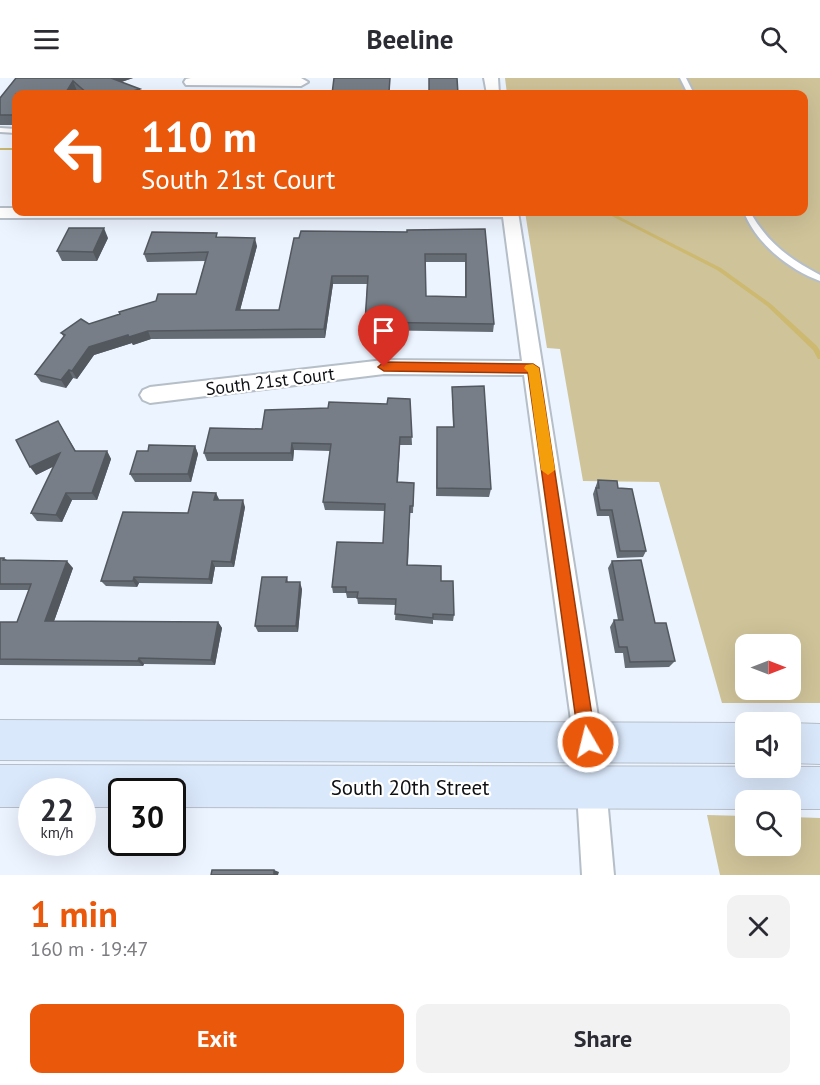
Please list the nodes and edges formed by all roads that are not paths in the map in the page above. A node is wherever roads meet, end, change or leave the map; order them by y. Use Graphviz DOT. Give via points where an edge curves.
graph roads {
  1 [pos="191,82"];
  2 [pos="301,85"];
  3 [pos="511,216"];
  4 [pos="749,216"];
  5 [pos="820,278"];
  6 [pos="533,368"];
  7 [pos="150,395"];
  8 [pos="0,740"];
  9 [pos="588,742"];
  10 [pos="735,743"];
  11 [pos="801,743"];
  12 [pos="820,744"];
  13 [pos="0,786"];
  14 [pos="593,788"];
  15 [pos="820,788"];
  16 [pos="598,875"];
  1 -- 2 [label="street"];
  3 -- 6 [label="street"];
  4 -- 5 [label="lane" via="760,236 776,251"];
  6 -- 7 [label="street, South 21st Court" via="384,367"];
  6 -- 9 [label="street"];
  8 -- 9 [label="street"];
  9 -- 10 [label="street"];
  9 -- 14 [label="street"];
  11 -- 12 [label="street"];
  13 -- 14 [label="street, South 20th Street"];
  14 -- 15 [label="street, South 20th Street"];
  14 -- 16 [label="street"];
}
